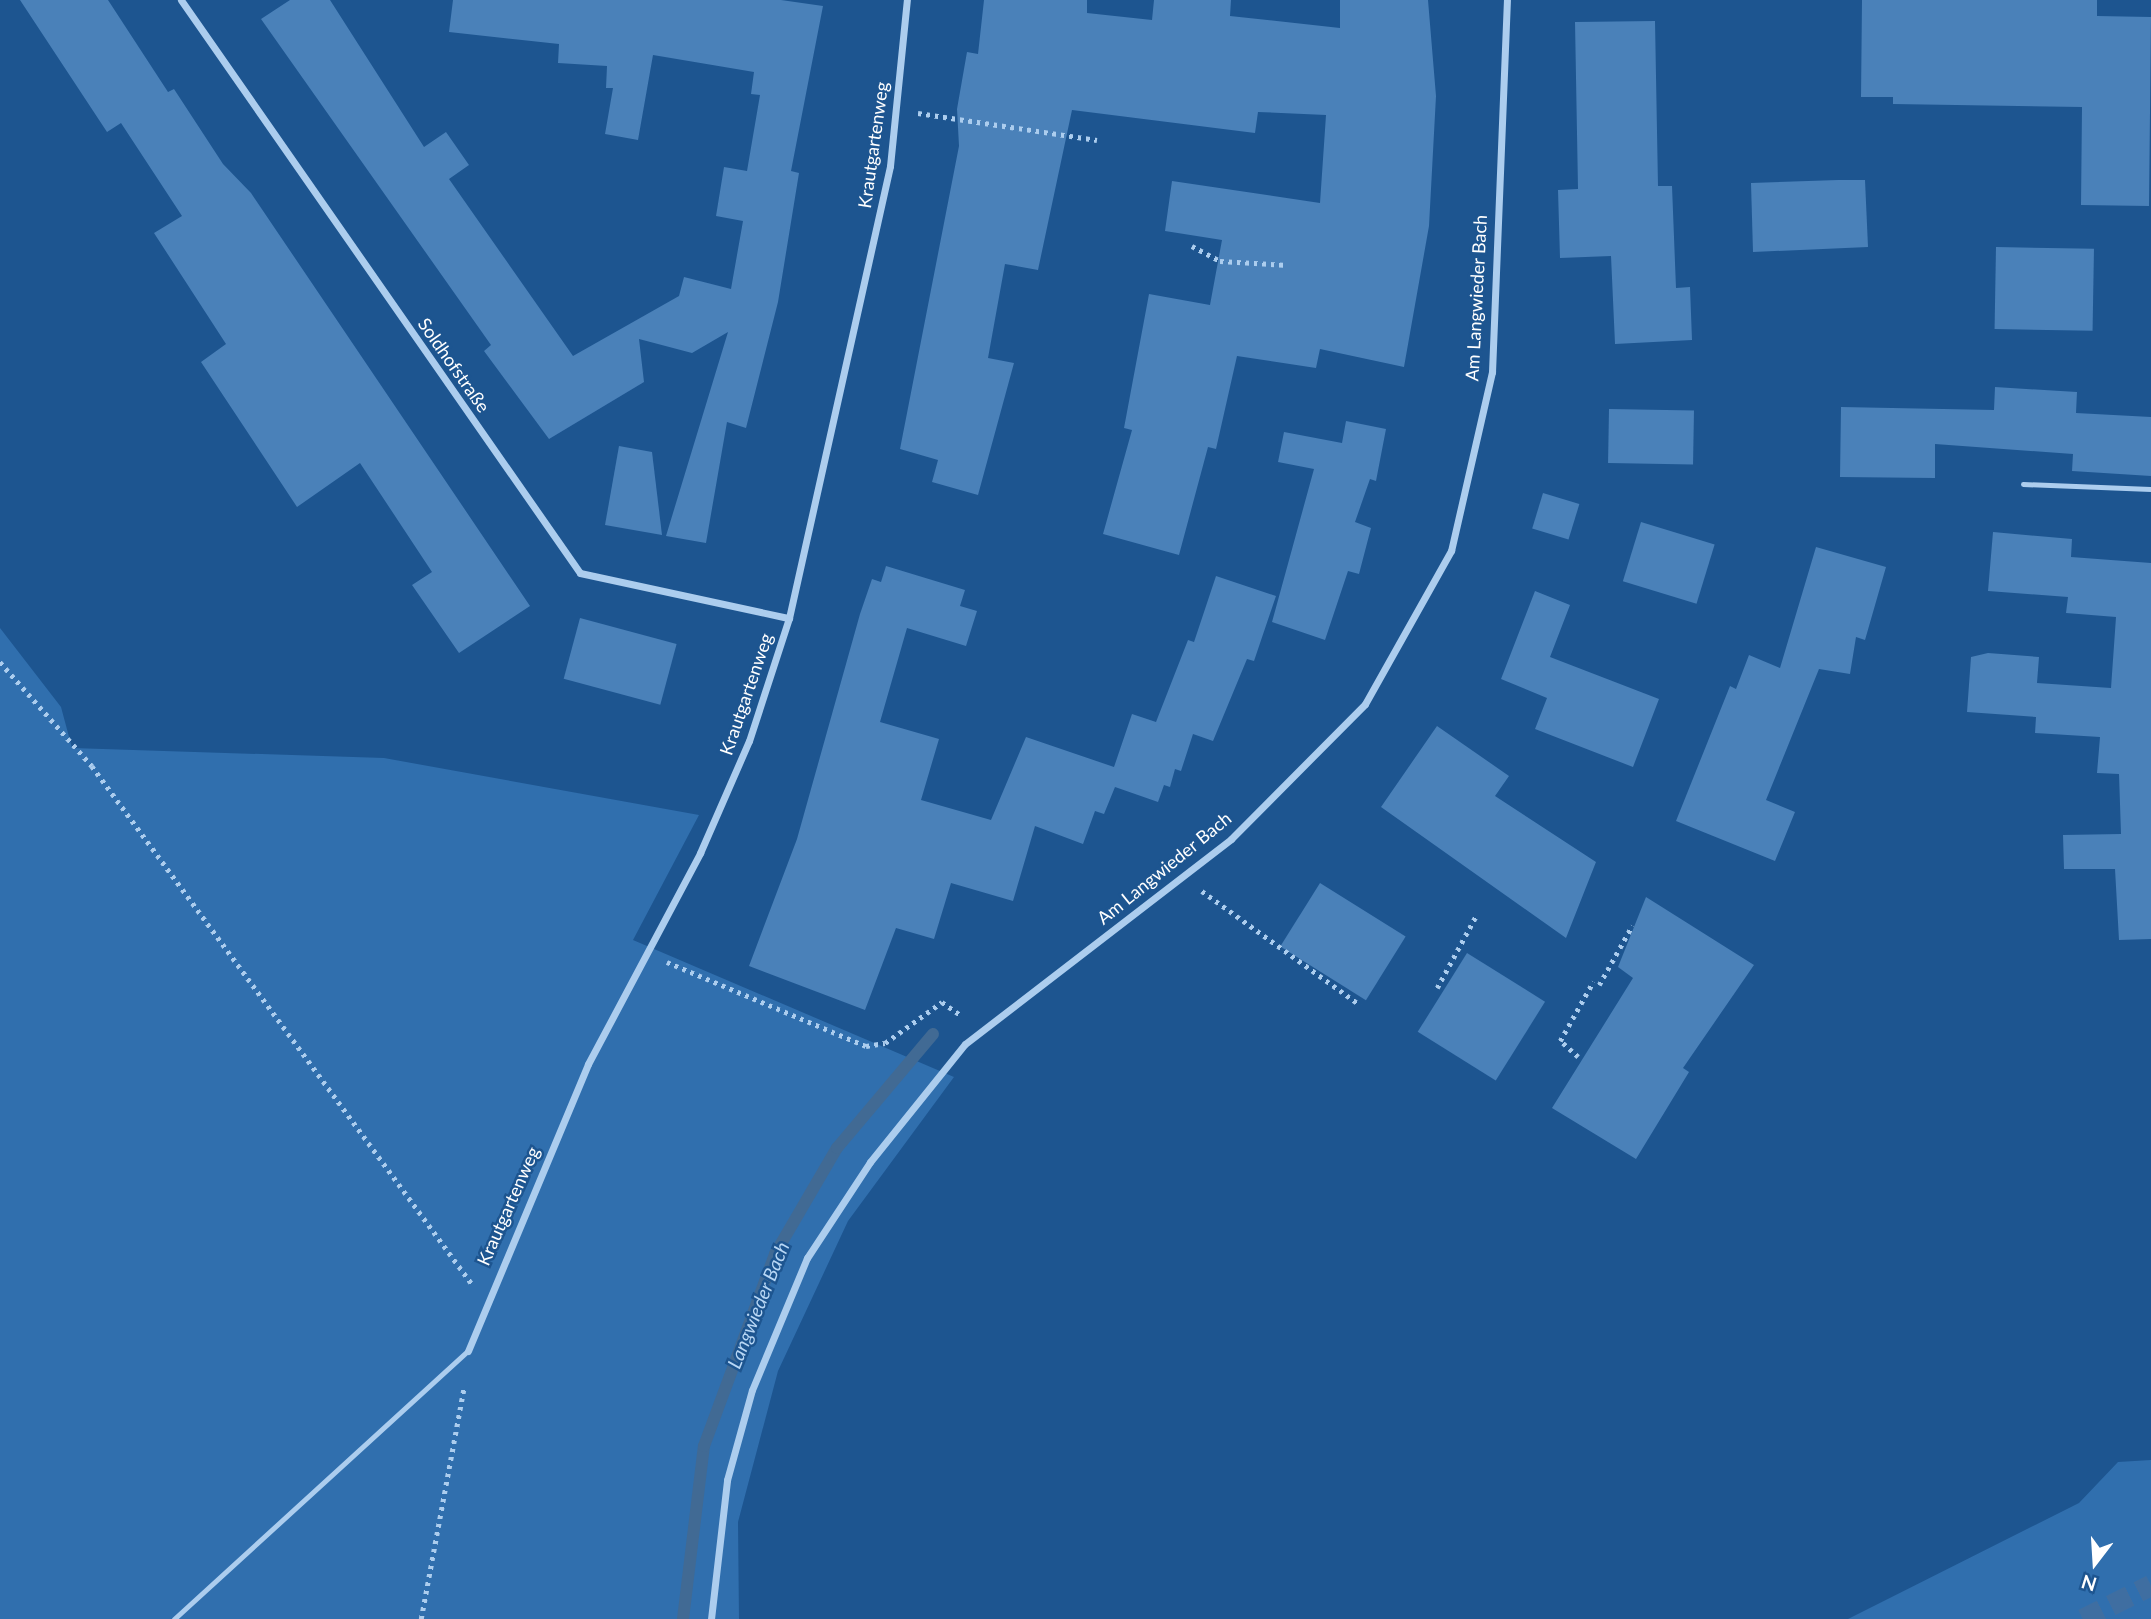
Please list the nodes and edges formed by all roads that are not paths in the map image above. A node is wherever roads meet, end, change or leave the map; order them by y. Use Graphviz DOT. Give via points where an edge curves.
graph roads {
  1 [pos="181,0"];
  2 [pos="907,0"];
  3 [pos="1507,0"];
  4 [pos="2023,484"];
  5 [pos="2151,489"];
  6 [pos="789,618"];
  7 [pos="468,1351"];
  8 [pos="174,1619"];
  9 [pos="710,1619"];
  1 -- 6 [label="street, Soldhofstraße" via="580,573"];
  2 -- 6 [label="street, Krautgartenweg" via="890,166"];
  3 -- 9 [label="street, Am Langwieder Bach" via="1492,373 1451,551 1365,704 1231,839 982,1031 870,1163 807,1258 752,1390 726,1480"];
  4 -- 5 [label="lane"];
  6 -- 7 [label="street, Krautgartenweg" via="749,741 700,853 643,952 485,1301"];
  7 -- 8 [label="lane"];
}
